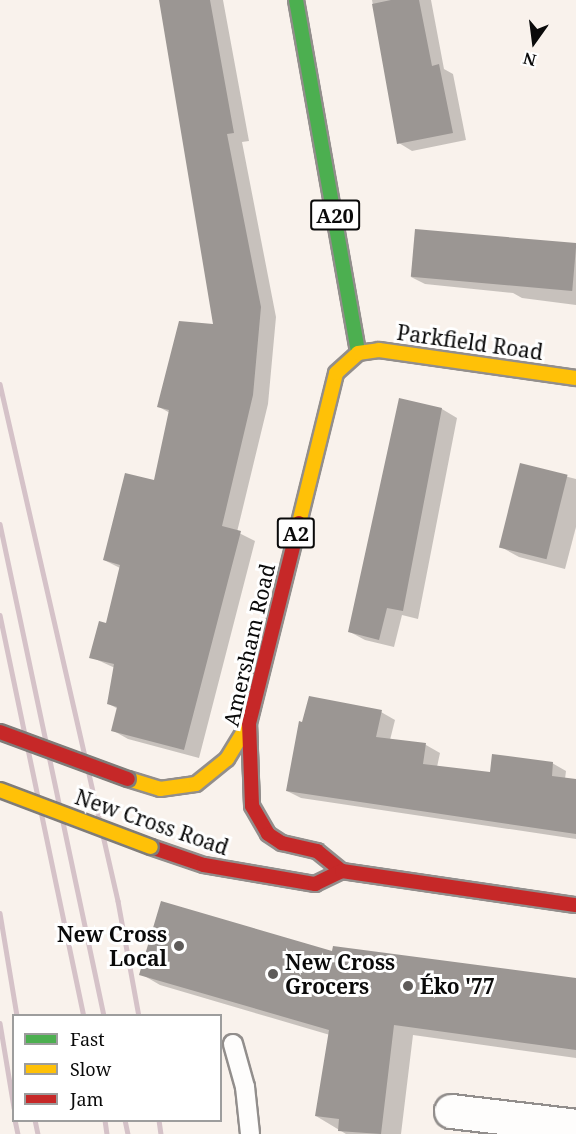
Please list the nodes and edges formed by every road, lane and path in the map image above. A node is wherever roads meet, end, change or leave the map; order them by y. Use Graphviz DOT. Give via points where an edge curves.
graph roads {
  1 [pos="296,0"];
  2 [pos="358,353"];
  3 [pos="576,378"];
  4 [pos="249,723"];
  5 [pos="0,732"];
  6 [pos="0,790"];
  7 [pos="342,871"];
  8 [pos="576,905"];
  9 [pos="233,1044"];
  10 [pos="451,1111"];
  11 [pos="576,1126"];
  12 [pos="250,1134"];
  1 -- 2 [label="highway, A20"];
  2 -- 3 [label="highway, Parkfield Road" via="398,351"];
  2 -- 4 [label="highway, Amersham Road / A2" via="341,367 331,390"];
  4 -- 5 [label="highway, New Cross Road / A2, bridge" via="213,774 196,784 160,789"];
  4 -- 7 [label="highway, Amersham Road / A2" via="252,806 258,822 282,843 317,851"];
  6 -- 7 [label="highway, New Cross Road, bridge" via="151,847 225,870 315,884"];
  7 -- 8 [label="highway"];
  9 -- 12 [label="lane" via="245,1087"];
  10 -- 11 [label="street"];
}
